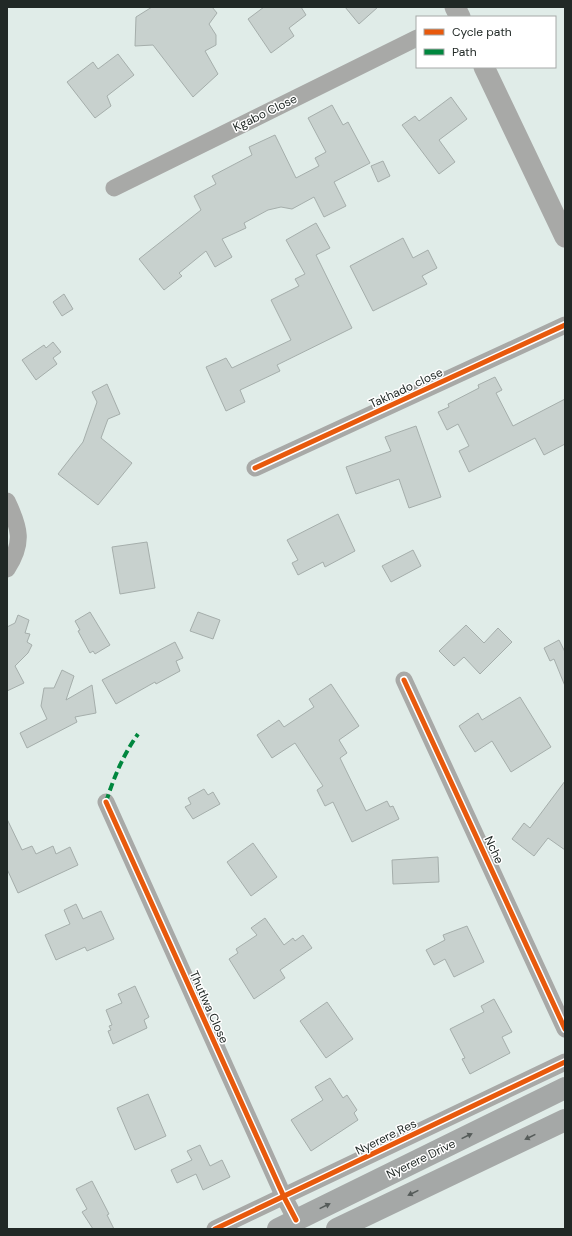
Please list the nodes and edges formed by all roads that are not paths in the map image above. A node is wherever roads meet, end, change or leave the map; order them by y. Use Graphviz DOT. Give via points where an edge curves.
graph roads {
  1 [pos="455,7"];
  2 [pos="460,16"];
  3 [pos="416,38"];
  4 [pos="484,68"];
  5 [pos="114,188"];
  6 [pos="563,227"];
  7 [pos="565,325"];
  8 [pos="255,468"];
  9 [pos="7,501"];
  10 [pos="7,569"];
  11 [pos="404,680"];
  12 [pos="106,802"];
  13 [pos="565,1029"];
  14 [pos="565,1062"];
  15 [pos="565,1088"];
  16 [pos="565,1120"];
  17 [pos="284,1197"];
  18 [pos="287,1225"];
  19 [pos="215,1229"];
  20 [pos="337,1229"];
  1 -- 2 [label="street"];
  3 -- 5 [label="street, Kgabo Close"];
  4 -- 6 [label="street"];
  7 -- 8 [label="street, Takhado close"];
  9 -- 10 [label="street" via="14,514 19,537 17,554"];
  11 -- 13 [label="street, Nche"];
  12 -- 17 [label="street, Thutlwa Close"];
  14 -- 17 [label="street, Nyerere Res"];
  18 -- 15 [label="main road, Nyerere Drive, one-way"];
  16 -- 20 [label="main road, one-way"];
  17 -- 18 [label="street, Thutlwa Close"];
  17 -- 19 [label="street, Nyerere Res"];
}
